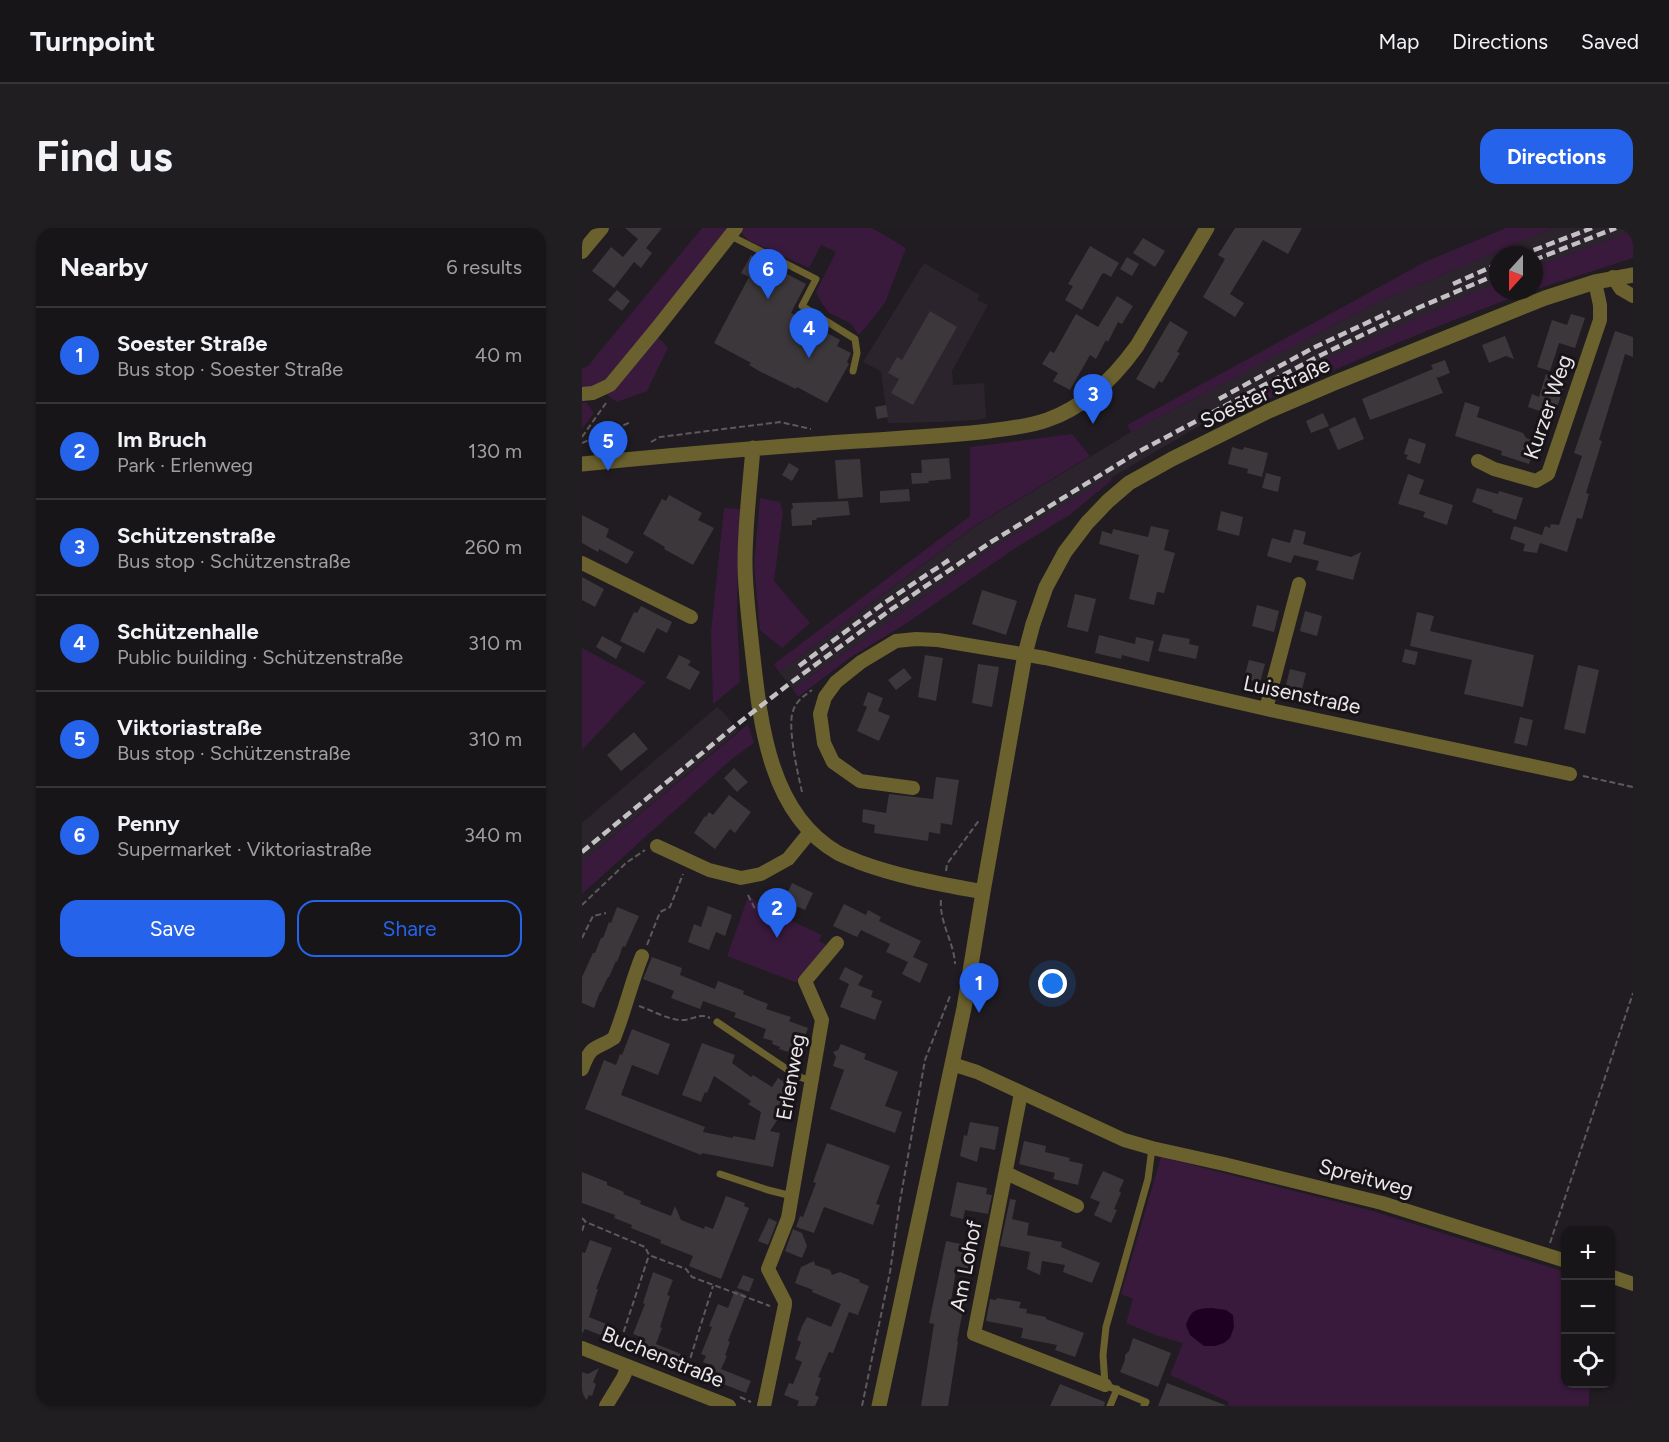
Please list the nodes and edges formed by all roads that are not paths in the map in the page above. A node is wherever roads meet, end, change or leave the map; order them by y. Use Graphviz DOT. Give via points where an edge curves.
graph roads {
  1 [pos="602,228"];
  2 [pos="1206,228"];
  3 [pos="732,232"];
  4 [pos="582,252"];
  5 [pos="1633,275"];
  6 [pos="1613,278"];
  7 [pos="1595,282"];
  8 [pos="1633,296"];
  9 [pos="853,371"];
  10 [pos="582,394"];
  11 [pos="753,448"];
  12 [pos="1478,461"];
  13 [pos="582,464"];
  14 [pos="582,563"];
  15 [pos="1299,584"];
  16 [pos="691,617"];
  17 [pos="1025,654"];
  18 [pos="1266,709"];
  19 [pos="1570,774"];
  20 [pos="913,788"];
  21 [pos="810,832"];
  22 [pos="657,846"];
  23 [pos="983,892"];
  24 [pos="837,944"];
  25 [pos="642,956"];
  26 [pos="717,1022"];
  27 [pos="952,1064"];
  28 [pos="582,1069"];
  29 [pos="811,1081"];
  30 [pos="1021,1093"];
  31 [pos="1152,1148"];
  32 [pos="720,1173"];
  33 [pos="1006,1173"];
  34 [pos="793,1196"];
  35 [pos="1077,1206"];
  36 [pos="1561,1259"];
  37 [pos="1615,1277"];
  38 [pos="1633,1284"];
  39 [pos="582,1348"];
  40 [pos="628,1366"];
  41 [pos="1111,1387"];
  42 [pos="732,1401"];
  43 [pos="759,1405"];
  44 [pos="606,1406"];
  45 [pos="879,1406"];
  46 [pos="1110,1406"];
  47 [pos="1144,1406"];
  1 -- 4 [label="street"];
  2 -- 11 [label="street" via="1126,361 1093,394 1060,415 1036,424 974,433"];
  3 -- 9 [label="lane" via="816,279 802,306 855,339"];
  3 -- 10 [label="street" via="610,385"];
  5 -- 6 [label="street, Soester Straße"];
  6 -- 7 [label="street, Soester Straße"];
  6 -- 8 [label="street"];
  7 -- 12 [label="street, Kurzer Weg" via="1600,320 1548,474 1536,481"];
  7 -- 17 [label="street, Soester Straße" via="1545,297 1271,410 1129,483 1087,523 1065,552 1046,587"];
  11 -- 13 [label="street"];
  11 -- 21 [label="street" via="745,562 754,668 774,770 790,804"];
  14 -- 16 [label="street"];
  15 -- 18 [label="street"];
  17 -- 18 [label="street, Luisenstraße"];
  17 -- 20 [label="street" via="938,640 896,641 836,682 825,697 820,714 824,743 833,762 860,781"];
  17 -- 23 [label="street, Soester Straße"];
  18 -- 19 [label="street, Luisenstraße"];
  21 -- 22 [label="street" via="788,859 761,874 741,878 709,870"];
  21 -- 23 [label="street" via="839,854 882,871"];
  23 -- 27 [label="street, Soester Straße"];
  24 -- 29 [label="street, Erlenweg" via="806,981 822,1020"];
  25 -- 28 [label="street" via="614,1038 592,1049"];
  26 -- 29 [label="lane" via="797,1076"];
  27 -- 30 [label="street, Spreitweg"];
  27 -- 45 [label="street, Soester Straße"];
  29 -- 34 [label="street, Erlenweg"];
  30 -- 31 [label="street, Spreitweg" via="1124,1140"];
  30 -- 33 [label="street, Am Lohof"];
  31 -- 36 [label="street, Spreitweg" via="1382,1203"];
  31 -- 41 [label="lane" via="1148,1179 1106,1327 1103,1355"];
  32 -- 34 [label="lane"];
  33 -- 35 [label="street"];
  33 -- 41 [label="street, Am Lohof" via="974,1334"];
  34 -- 43 [label="street, Erlenweg" via="768,1269 785,1302"];
  37 -- 38 [label="street"];
  39 -- 40 [label="street, Buchenstraße"];
  40 -- 42 [label="street, Buchenstraße"];
  40 -- 44 [label="street"];
  41 -- 46 [label="lane"];
  41 -- 47 [label="lane" via="1146,1402"];
}
